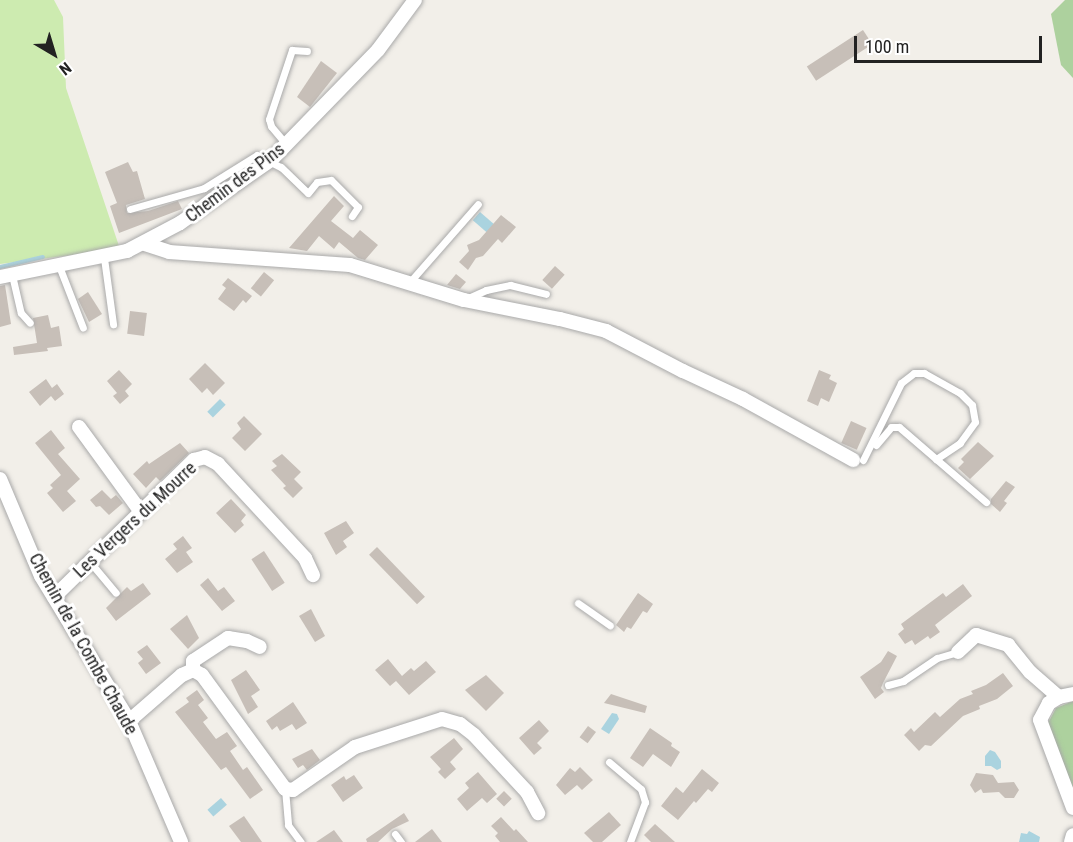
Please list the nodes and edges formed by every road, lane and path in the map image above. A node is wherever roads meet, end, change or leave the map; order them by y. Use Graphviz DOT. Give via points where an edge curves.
graph roads {
  1 [pos="415,0"];
  2 [pos="307,51"];
  3 [pos="286,144"];
  4 [pos="271,160"];
  5 [pos="478,204"];
  6 [pos="130,209"];
  7 [pos="352,216"];
  8 [pos="145,244"];
  9 [pos="104,258"];
  10 [pos="59,266"];
  11 [pos="6,276"];
  12 [pos="408,284"];
  13 [pos="546,294"];
  14 [pos="464,300"];
  15 [pos="30,323"];
  16 [pos="113,324"];
  17 [pos="83,328"];
  18 [pos="79,427"];
  19 [pos="936,459"];
  20 [pos="858,460"];
  21 [pos="0,479"];
  22 [pos="986,502"];
  23 [pos="141,512"];
  24 [pos="90,562"];
  25 [pos="313,575"];
  26 [pos="116,593"];
  27 [pos="54,597"];
  28 [pos="579,603"];
  29 [pos="610,626"];
  30 [pos="260,647"];
  31 [pos="958,652"];
  32 [pos="193,670"];
  33 [pos="888,685"];
  34 [pos="1066,696"];
  35 [pos="129,721"];
  36 [pos="609,762"];
  37 [pos="285,789"];
  38 [pos="1073,808"];
  39 [pos="538,813"];
  40 [pos="395,834"];
  41 [pos="1073,836"];
  42 [pos="630,841"];
  43 [pos="181,842"];
  44 [pos="301,842"];
  45 [pos="401,842"];
  46 [pos="1071,842"];
  1 -- 3 [label="street, Chemin des Pins" via="378,50"];
  2 -- 3 [label="lane" via="292,50 269,119"];
  3 -- 4 [label="street, Chemin des Pins"];
  4 -- 6 [label="lane" via="257,155 204,188"];
  4 -- 7 [label="lane" via="308,193 317,182 331,180 358,207"];
  4 -- 8 [label="street, Chemin des Pins"];
  5 -- 12 [label="lane"];
  8 -- 9 [label="street, Chemin des Pins"];
  8 -- 12 [label="street" via="169,252 350,265"];
  9 -- 10 [label="street, Chemin des Pins"];
  9 -- 16 [label="lane"];
  10 -- 11 [label="street, Chemin des Pins"];
  10 -- 17 [label="lane"];
  11 -- 15 [label="lane" via="21,313"];
  12 -- 14 [label="street"];
  13 -- 14 [label="lane" via="510,285"];
  14 -- 20 [label="street" via="606,331"];
  18 -- 23 [label="street"];
  19 -- 20 [label="lane" via="899,427 891,427"];
  19 -- 20 [label="lane" via="960,442 975,422 972,405 960,393 924,373 914,373 901,383"];
  19 -- 22 [label="lane"];
  21 -- 27 [label="street, Chemin de la Combe Chaude" via="41,576"];
  23 -- 24 [label="street, Les Vergers du Mourre"];
  23 -- 25 [label="street, Les Vergers du Mourre" via="194,460 206,457 218,464 306,558"];
  24 -- 26 [label="lane"];
  24 -- 27 [label="street, Les Vergers du Mourre"];
  27 -- 35 [label="street, Chemin de la Combe Chaude"];
  28 -- 29 [label="lane"];
  30 -- 32 [label="street" via="228,638 193,662"];
  31 -- 33 [label="lane" via="937,658 903,681"];
  31 -- 34 [label="street" via="976,635 1008,645 1030,672"];
  32 -- 35 [label="street"];
  32 -- 37 [label="street" via="202,675"];
  34 -- 38 [label="street" via="1049,703 1040,720"];
  35 -- 43 [label="street, Chemin de la Combe Chaude"];
  36 -- 42 [label="lane" via="641,789 645,802"];
  37 -- 39 [label="street" via="293,789 355,747 442,719 460,724 474,735 527,792"];
  37 -- 44 [label="lane" via="288,825"];
  40 -- 45 [label="lane"];
  41 -- 46 [label="street"];
}
